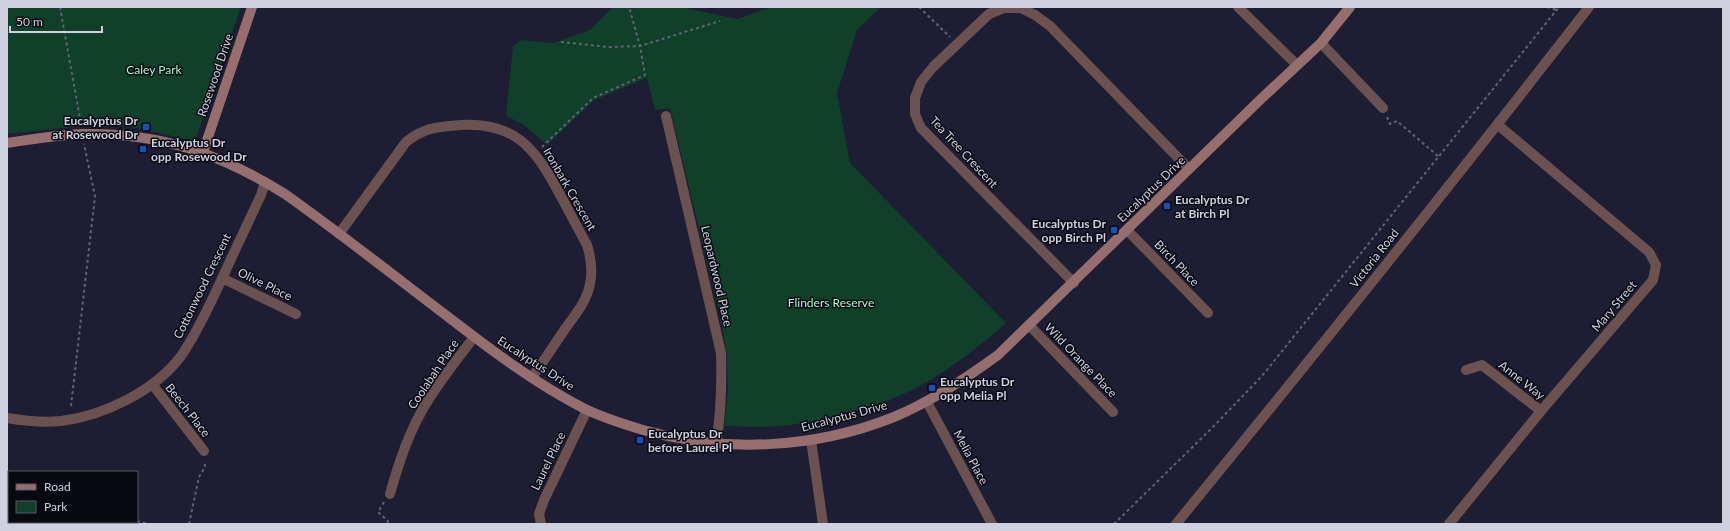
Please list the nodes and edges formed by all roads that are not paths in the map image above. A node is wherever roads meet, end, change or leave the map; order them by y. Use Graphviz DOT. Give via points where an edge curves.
graph roads {
  1 [pos="252,7"];
  2 [pos="1238,7"];
  3 [pos="1350,7"];
  4 [pos="1590,7"];
  5 [pos="1321,43"];
  6 [pos="1297,65"];
  7 [pos="1383,108"];
  8 [pos="666,116"];
  9 [pos="1498,125"];
  10 [pos="7,142"];
  11 [pos="203,152"];
  12 [pos="1190,169"];
  13 [pos="265,182"];
  14 [pos="1127,230"];
  15 [pos="339,234"];
  16 [pos="222,278"];
  17 [pos="1074,283"];
  18 [pos="1208,313"];
  19 [pos="296,314"];
  20 [pos="1030,326"];
  21 [pos="474,337"];
  22 [pos="1466,370"];
  23 [pos="532,377"];
  24 [pos="152,384"];
  25 [pos="927,402"];
  26 [pos="587,410"];
  27 [pos="1541,411"];
  28 [pos="1113,412"];
  29 [pos="7,418"];
  30 [pos="811,440"];
  31 [pos="716,444"];
  32 [pos="204,451"];
  33 [pos="390,494"];
  34 [pos="541,524"];
  35 [pos="823,524"];
  36 [pos="992,524"];
  37 [pos="1176,524"];
  38 [pos="1449,524"];
  1 -- 11 [label="street, Rosewood Drive"];
  2 -- 6 [label="street"];
  3 -- 5 [label="street, Eucalyptus Drive"];
  4 -- 9 [label="street, Victoria Road"];
  5 -- 6 [label="street, Eucalyptus Drive"];
  5 -- 7 [label="street"];
  6 -- 12 [label="street, Eucalyptus Drive"];
  8 -- 31 [label="street, Leopardwood Place" via="721,353 722,383"];
  9 -- 27 [label="street, Mary Street" via="1648,252 1656,265 1653,280"];
  9 -- 37 [label="street, Victoria Road"];
  10 -- 11 [label="street, Eucalyptus Drive" via="82,134 111,134 141,137"];
  11 -- 13 [label="street, Eucalyptus Drive"];
  12 -- 14 [label="street, Eucalyptus Drive"];
  12 -- 17 [label="street, Tea Tree Crescent" via="1050,26 1035,14 1021,8 1004,8 988,14 933,67 921,82 915,98 915,114 922,128"];
  13 -- 15 [label="street, Eucalyptus Drive"];
  13 -- 16 [label="street, Cottonwood Crescent"];
  14 -- 17 [label="street, Eucalyptus Drive"];
  14 -- 18 [label="street, Birch Place"];
  15 -- 21 [label="street, Eucalyptus Drive"];
  15 -- 23 [label="street, Ironbark Crescent" via="406,142 419,132 432,128 468,125 500,129 518,138 536,154 547,171 587,245 592,272 590,285 580,308"];
  16 -- 19 [label="street, Olive Place"];
  16 -- 24 [label="street, Cottonwood Crescent" via="188,346"];
  17 -- 20 [label="street, Eucalyptus Drive"];
  20 -- 25 [label="street, Eucalyptus Drive" via="998,355 962,382"];
  20 -- 28 [label="street, Wild Orange Place"];
  21 -- 23 [label="street, Eucalyptus Drive"];
  21 -- 33 [label="street, Coolabah Place" via="428,400 410,434"];
  22 -- 27 [label="street, Anne Way" via="1482,365"];
  23 -- 26 [label="street, Eucalyptus Drive"];
  24 -- 29 [label="street, Cottonwood Crescent" via="119,404 80,417 42,422"];
  24 -- 32 [label="street, Beech Place"];
  25 -- 30 [label="street, Eucalyptus Drive" via="867,426"];
  25 -- 36 [label="street, Melia Place"];
  26 -- 31 [label="street, Eucalyptus Drive" via="661,435"];
  26 -- 34 [label="street, Laurel Place" via="544,500 540,514"];
  27 -- 38 [label="street, Mary Street"];
  30 -- 31 [label="street, Eucalyptus Drive" via="769,445"];
  30 -- 35 [label="street"];
}
